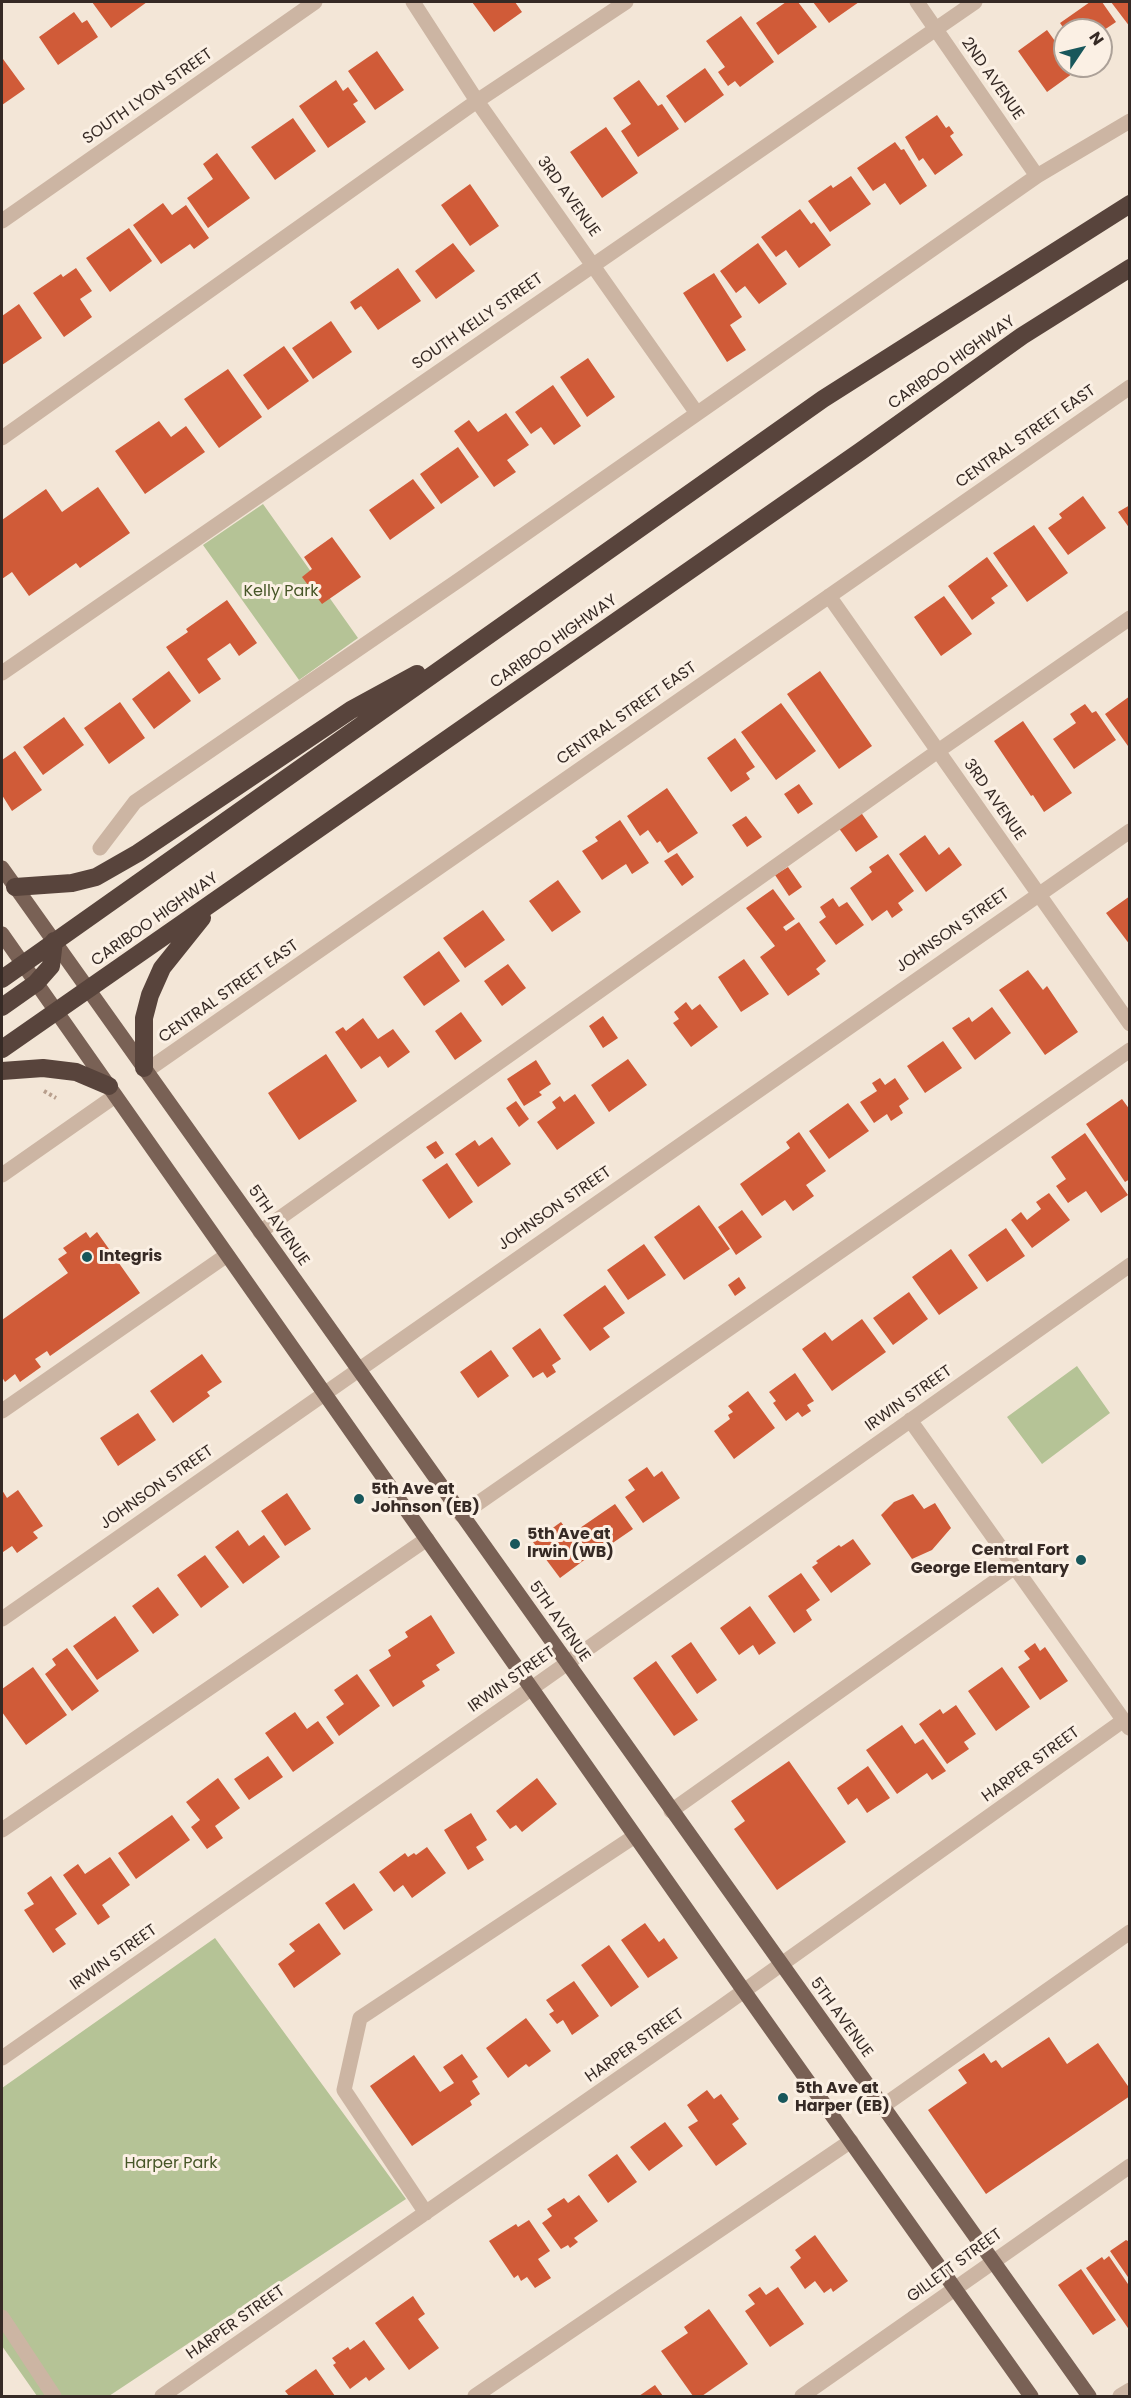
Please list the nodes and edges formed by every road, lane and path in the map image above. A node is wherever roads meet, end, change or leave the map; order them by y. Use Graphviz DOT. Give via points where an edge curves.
graph roads {
  1 [pos="315,2"];
  2 [pos="413,2"];
  3 [pos="626,2"];
  4 [pos="917,2"];
  5 [pos="975,2"];
  6 [pos="936,29"];
  7 [pos="477,101"];
  8 [pos="1130,121"];
  9 [pos="1037,176"];
  10 [pos="1130,204"];
  11 [pos="2,221"];
  12 [pos="594,265"];
  13 [pos="1130,268"];
  14 [pos="1130,387"];
  15 [pos="696,412"];
  16 [pos="2,438"];
  17 [pos="829,596"];
  18 [pos="1130,618"];
  19 [pos="492,632"];
  20 [pos="2,673"];
  21 [pos="938,750"];
  22 [pos="1130,831"];
  23 [pos="100,848"];
  24 [pos="2,868"];
  25 [pos="15,887"];
  26 [pos="1038,893"];
  27 [pos="214,903"];
  28 [pos="2,934"];
  29 [pos="54,941"];
  30 [pos="22,964"];
  31 [pos="2,979"];
  32 [pos="36,983"];
  33 [pos="88,990"];
  34 [pos="2,1007"];
  35 [pos="57,1011"];
  36 [pos="1130,1024"];
  37 [pos="2,1049"];
  38 [pos="1130,1050"];
  39 [pos="145,1070"];
  40 [pos="2,1071"];
  41 [pos="41,1086"];
  42 [pos="112,1091"];
  43 [pos="56,1098"];
  44 [pos="2,1175"];
  45 [pos="260,1232"];
  46 [pos="227,1255"];
  47 [pos="1130,1265"];
  48 [pos="358,1369"];
  49 [pos="324,1393"];
  50 [pos="2,1411"];
  51 [pos="910,1420"];
  52 [pos="461,1515"];
  53 [pos="426,1539"];
  54 [pos="1015,1567"];
  55 [pos="2,1619"];
  56 [pos="567,1663"];
  57 [pos="532,1688"];
  58 [pos="1127,1724"];
  59 [pos="671,1811"];
  60 [pos="2,1830"];
  61 [pos="635,1836"];
  62 [pos="1130,1932"];
  63 [pos="781,1965"];
  64 [pos="744,1991"];
  65 [pos="2,2058"];
  66 [pos="883,2106"];
  67 [pos="851,2141"];
  68 [pos="1130,2166"];
  69 [pos="426,2212"];
  70 [pos="991,2262"];
  71 [pos="955,2289"];
  72 [pos="2,2316"];
  73 [pos="1130,2390"];
  74 [pos="54,2397"];
  75 [pos="162,2397"];
  76 [pos="475,2397"];
  77 [pos="802,2397"];
  78 [pos="1031,2397"];
  79 [pos="1089,2397"];
  80 [pos="1120,2397"];
  1 -- 11 [label="street, SOUTH LYON STREET"];
  2 -- 7 [label="street, 3RD AVENUE"];
  3 -- 7 [label="street"];
  4 -- 6 [label="street, 2ND AVENUE"];
  5 -- 6 [label="street, SOUTH KELLY STREET"];
  6 -- 9 [label="street, 2ND AVENUE"];
  6 -- 12 [label="street, SOUTH KELLY STREET"];
  7 -- 12 [label="street, 3RD AVENUE"];
  7 -- 16 [label="street"];
  8 -- 9 [label="street"];
  9 -- 15 [label="street"];
  10 -- 19 [label="highway" via="823,399"];
  12 -- 15 [label="street, 3RD AVENUE"];
  12 -- 20 [label="street, SOUTH KELLY STREET"];
  13 -- 27 [label="highway, CARIBOO HIGHWAY" via="1022,336"];
  14 -- 17 [label="street, CENTRAL STREET EAST"];
  15 -- 23 [label="street" via="135,802"];
  17 -- 21 [label="street, 3RD AVENUE"];
  17 -- 39 [label="street, CENTRAL STREET EAST"];
  18 -- 21 [label="street"];
  19 -- 25 [label="highway" via="351,710 96,877 72,884"];
  19 -- 29 [label="highway"];
  21 -- 26 [label="street, 3RD AVENUE"];
  21 -- 45 [label="street"];
  22 -- 26 [label="street, JOHNSON STREET"];
  24 -- 25 [label="main road, 5TH AVENUE"];
  25 -- 29 [label="main road, 5TH AVENUE"];
  26 -- 36 [label="street, 3RD AVENUE"];
  26 -- 48 [label="street, JOHNSON STREET"];
  27 -- 33 [label="highway, CARIBOO HIGHWAY"];
  27 -- 39 [label="highway" via="162,968 150,994 144,1018"];
  28 -- 30 [label="main road"];
  29 -- 30 [label="highway"];
  29 -- 32 [label="highway" via="51,966"];
  29 -- 33 [label="main road, 5TH AVENUE"];
  30 -- 31 [label="highway"];
  30 -- 32 [label="main road"];
  32 -- 34 [label="highway"];
  32 -- 35 [label="main road"];
  33 -- 35 [label="highway, CARIBOO HIGHWAY"];
  33 -- 39 [label="main road, 5TH AVENUE"];
  35 -- 37 [label="highway, CARIBOO HIGHWAY"];
  35 -- 42 [label="main road"];
  38 -- 52 [label="street"];
  39 -- 45 [label="main road, 5TH AVENUE"];
  40 -- 42 [label="highway" via="44,1068 76,1072"];
  41 -- 43 [label="path"];
  42 -- 44 [label="street"];
  42 -- 46 [label="main road"];
  45 -- 48 [label="main road, 5TH AVENUE"];
  46 -- 49 [label="main road"];
  46 -- 50 [label="street"];
  47 -- 51 [label="street, IRWIN STREET"];
  48 -- 49 [label="street, JOHNSON STREET"];
  48 -- 52 [label="main road, 5TH AVENUE"];
  49 -- 53 [label="main road"];
  49 -- 55 [label="street, JOHNSON STREET"];
  51 -- 54 [label="street"];
  51 -- 56 [label="street, IRWIN STREET"];
  52 -- 56 [label="main road, 5TH AVENUE"];
  53 -- 57 [label="main road"];
  53 -- 60 [label="street"];
  54 -- 58 [label="street"];
  54 -- 59 [label="street"];
  56 -- 57 [label="street, IRWIN STREET"];
  56 -- 59 [label="main road, 5TH AVENUE"];
  57 -- 61 [label="main road"];
  57 -- 65 [label="street, IRWIN STREET"];
  58 -- 63 [label="street, HARPER STREET"];
  59 -- 63 [label="main road, 5TH AVENUE"];
  61 -- 64 [label="main road"];
  61 -- 69 [label="street" via="360,2018 344,2090"];
  62 -- 66 [label="street"];
  63 -- 64 [label="street, HARPER STREET"];
  63 -- 66 [label="main road, 5TH AVENUE"];
  64 -- 67 [label="main road"];
  64 -- 69 [label="street, HARPER STREET"];
  66 -- 70 [label="main road, 5TH AVENUE"];
  67 -- 71 [label="main road"];
  67 -- 76 [label="street"];
  68 -- 70 [label="street, GILLETT STREET"];
  69 -- 75 [label="street, HARPER STREET"];
  70 -- 71 [label="street, GILLETT STREET"];
  70 -- 79 [label="main road, 5TH AVENUE"];
  71 -- 77 [label="street, GILLETT STREET"];
  71 -- 78 [label="main road"];
  72 -- 74 [label="street"];
  73 -- 80 [label="street"];
}
